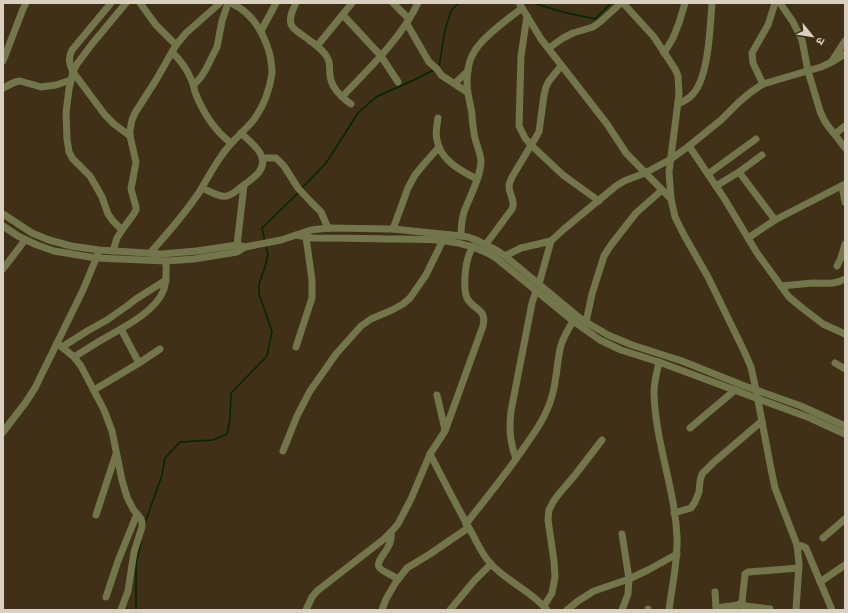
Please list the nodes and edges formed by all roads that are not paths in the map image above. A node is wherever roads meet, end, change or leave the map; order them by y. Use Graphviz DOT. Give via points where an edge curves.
graph roads {
  1 [pos="26,3"];
  2 [pos="111,3"];
  3 [pos="126,3"];
  4 [pos="140,3"];
  5 [pos="220,3"];
  6 [pos="228,3"];
  7 [pos="231,3"];
  8 [pos="276,3"];
  9 [pos="296,3"];
  10 [pos="352,3"];
  11 [pos="393,3"];
  12 [pos="418,3"];
  13 [pos="622,3"];
  14 [pos="685,3"];
  15 [pos="712,3"];
  16 [pos="775,3"];
  17 [pos="780,3"];
  18 [pos="520,5"];
  19 [pos="343,15"];
  20 [pos="527,16"];
  21 [pos="408,21"];
  22 [pos="261,31"];
  23 [pos="845,41"];
  24 [pos="176,45"];
  25 [pos="317,46"];
  26 [pos="549,48"];
  27 [pos="172,52"];
  28 [pos="664,53"];
  29 [pos="845,54"];
  30 [pos="381,56"];
  31 [pos="3,61"];
  32 [pos="832,62"];
  33 [pos="561,66"];
  34 [pos="468,71"];
  35 [pos="808,71"];
  36 [pos="73,72"];
  37 [pos="70,80"];
  38 [pos="398,82"];
  39 [pos="455,83"];
  40 [pos="763,84"];
  41 [pos="194,85"];
  42 [pos="3,88"];
  43 [pos="467,92"];
  44 [pos="342,97"];
  45 [pos="351,104"];
  46 [pos="678,104"];
  47 [pos="438,118"];
  48 [pos="845,126"];
  49 [pos="240,133"];
  50 [pos="835,134"];
  51 [pos="130,136"];
  52 [pos="756,139"];
  53 [pos="231,143"];
  54 [pos="531,145"];
  55 [pos="689,146"];
  56 [pos="439,147"];
  57 [pos="845,148"];
  58 [pos="762,155"];
  59 [pos="263,158"];
  60 [pos="671,159"];
  61 [pos="739,172"];
  62 [pos="645,173"];
  63 [pos="708,174"];
  64 [pos="477,179"];
  65 [pos="244,185"];
  66 [pos="843,185"];
  67 [pos="716,186"];
  68 [pos="202,188"];
  69 [pos="662,190"];
  70 [pos="671,199"];
  71 [pos="598,201"];
  72 [pos="845,202"];
  73 [pos="3,214"];
  74 [pos="775,220"];
  75 [pos="3,226"];
  76 [pos="328,228"];
  77 [pos="393,229"];
  78 [pos="122,230"];
  79 [pos="294,235"];
  80 [pos="461,236"];
  81 [pos="306,237"];
  82 [pos="748,238"];
  83 [pos="25,240"];
  84 [pos="443,240"];
  85 [pos="551,241"];
  86 [pos="486,244"];
  87 [pos="845,244"];
  88 [pos="237,245"];
  89 [pos="473,246"];
  90 [pos="245,247"];
  91 [pos="99,250"];
  92 [pos="113,251"];
  93 [pos="150,253"];
  94 [pos="505,256"];
  95 [pos="96,258"];
  96 [pos="166,261"];
  97 [pos="837,266"];
  98 [pos="3,269"];
  99 [pos="845,279"];
  100 [pos="166,280"];
  101 [pos="539,284"];
  102 [pos="781,286"];
  103 [pos="536,291"];
  104 [pos="573,321"];
  105 [pos="586,322"];
  106 [pos="121,329"];
  107 [pos="845,334"];
  108 [pos="60,345"];
  109 [pos="296,347"];
  110 [pos="160,349"];
  111 [pos="74,358"];
  112 [pos="659,362"];
  113 [pos="139,363"];
  114 [pos="835,363"];
  115 [pos="845,369"];
  116 [pos="94,390"];
  117 [pos="735,390"];
  118 [pos="756,390"];
  119 [pos="438,395"];
  120 [pos="757,398"];
  121 [pos="762,421"];
  122 [pos="845,426"];
  123 [pos="690,428"];
  124 [pos="445,431"];
  125 [pos="3,432"];
  126 [pos="845,434"];
  127 [pos="602,440"];
  128 [pos="283,451"];
  129 [pos="117,452"];
  130 [pos="430,454"];
  131 [pos="516,459"];
  132 [pos="674,513"];
  133 [pos="137,514"];
  134 [pos="96,515"];
  135 [pos="845,519"];
  136 [pos="467,526"];
  137 [pos="391,532"];
  138 [pos="622,534"];
  139 [pos="823,538"];
  140 [pos="798,545"];
  141 [pos="677,554"];
  142 [pos="491,564"];
  143 [pos="845,565"];
  144 [pos="799,568"];
  145 [pos="398,579"];
  146 [pos="629,579"];
  147 [pos="820,582"];
  148 [pos="715,592"];
  149 [pos="106,597"];
  150 [pos="738,604"];
  151 [pos="546,608"];
  152 [pos="719,609"];
  153 [pos="121,610"];
  154 [pos="306,610"];
  155 [pos="382,610"];
  156 [pos="450,610"];
  157 [pos="567,610"];
  158 [pos="622,610"];
  159 [pos="669,610"];
  160 [pos="770,610"];
  161 [pos="796,610"];
  162 [pos="832,610"];
  1 -- 31 [label="street"];
  2 -- 36 [label="street" via="72,50 69,64"];
  3 -- 36 [label="street"];
  4 -- 24 [label="street" via="156,25"];
  5 -- 24 [label="street"];
  6 -- 41 [label="street" via="217,47"];
  7 -- 22 [label="street" via="247,14"];
  8 -- 22 [label="street"];
  9 -- 25 [label="street" via="291,25"];
  10 -- 19 [label="street"];
  11 -- 21 [label="street"];
  12 -- 21 [label="street"];
  13 -- 26 [label="street" via="593,27 573,33"];
  13 -- 28 [label="street" via="654,37"];
  14 -- 28 [label="street" via="679,24"];
  15 -- 46 [label="street" via="702,78 691,96"];
  16 -- 40 [label="street" via="768,25 752,53 753,63"];
  17 -- 35 [label="street" via="802,40"];
  18 -- 20 [label="street"];
  18 -- 34 [label="street" via="476,49"];
  19 -- 25 [label="street"];
  19 -- 30 [label="street"];
  20 -- 26 [label="street"];
  20 -- 54 [label="street" via="520,56 518,120 521,131"];
  21 -- 30 [label="street"];
  21 -- 39 [label="street" via="430,62 441,75"];
  22 -- 49 [label="street" via="271,63 269,89 252,122"];
  23 -- 32 [label="street"];
  24 -- 27 [label="street"];
  25 -- 44 [label="street" via="328,58 332,84"];
  26 -- 33 [label="street"];
  27 -- 41 [label="street" via="183,64"];
  27 -- 51 [label="street" via="135,113"];
  28 -- 46 [label="street" via="678,76"];
  29 -- 32 [label="street"];
  30 -- 38 [label="street"];
  30 -- 44 [label="street"];
  32 -- 35 [label="street"];
  33 -- 54 [label="street" via="548,81 539,132"];
  33 -- 62 [label="street" via="607,124 626,153"];
  34 -- 39 [label="street"];
  34 -- 43 [label="street"];
  35 -- 40 [label="street"];
  35 -- 50 [label="street" via="820,111"];
  36 -- 37 [label="street"];
  36 -- 51 [label="street" via="105,115"];
  37 -- 42 [label="street" via="41,87 20,81"];
  37 -- 78 [label="street" via="66,113 69,152 90,176 108,214"];
  39 -- 43 [label="street"];
  40 -- 55 [label="street"];
  41 -- 53 [label="street" via="208,119 218,133"];
  43 -- 64 [label="street" via="481,161"];
  44 -- 45 [label="street"];
  46 -- 60 [label="street"];
  47 -- 56 [label="street" via="436,136"];
  48 -- 50 [label="street"];
  49 -- 53 [label="street"];
  49 -- 59 [label="street"];
  50 -- 57 [label="street"];
  51 -- 78 [label="street" via="136,162 131,189 136,210"];
  52 -- 63 [label="street"];
  53 -- 68 [label="street" via="215,164"];
  54 -- 71 [label="street" via="563,175"];
  54 -- 86 [label="street" via="510,182 514,202 512,209"];
  55 -- 60 [label="street"];
  55 -- 63 [label="street"];
  56 -- 64 [label="street" via="455,167"];
  56 -- 77 [label="street" via="408,188"];
  58 -- 61 [label="street"];
  59 -- 65 [label="street" via="259,172"];
  59 -- 76 [label="street" via="276,158 284,166 298,188 321,212"];
  60 -- 62 [label="street"];
  60 -- 70 [label="street"];
  61 -- 67 [label="street"];
  61 -- 74 [label="street"];
  62 -- 69 [label="street"];
  62 -- 71 [label="street" via="624,181"];
  63 -- 67 [label="street"];
  64 -- 80 [label="street" via="464,213"];
  65 -- 68 [label="street" via="229,196"];
  65 -- 88 [label="street"];
  66 -- 72 [label="street"];
  66 -- 74 [label="street"];
  67 -- 82 [label="street"];
  68 -- 93 [label="street" via="175,226"];
  69 -- 70 [label="street"];
  69 -- 105 [label="street" via="636,213 604,256"];
  70 -- 118 [label="street" via="675,216 684,235 708,277 744,351"];
  71 -- 85 [label="street"];
  73 -- 91 [label="street" via="32,233 50,240"];
  74 -- 82 [label="street"];
  75 -- 83 [label="street"];
  76 -- 77 [label="street"];
  76 -- 79 [label="street"];
  77 -- 80 [label="street"];
  78 -- 92 [label="street"];
  79 -- 81 [label="street"];
  79 -- 90 [label="street" via="278,241"];
  80 -- 86 [label="street"];
  81 -- 84 [label="street"];
  81 -- 109 [label="street" via="312,298"];
  82 -- 102 [label="street"];
  83 -- 95 [label="street" via="54,251"];
  83 -- 98 [label="street"];
  84 -- 89 [label="street"];
  84 -- 128 [label="street" via="426,275 410,298 361,326 336,354 310,391"];
  85 -- 94 [label="street" via="521,248"];
  85 -- 101 [label="street"];
  86 -- 94 [label="street"];
  87 -- 97 [label="street"];
  88 -- 90 [label="street"];
  88 -- 93 [label="street" via="197,251"];
  89 -- 103 [label="street" via="496,258"];
  89 -- 124 [label="street" via="466,270 466,296 485,319"];
  90 -- 96 [label="street" via="237,252"];
  91 -- 92 [label="street"];
  91 -- 95 [label="street"];
  92 -- 93 [label="street"];
  94 -- 101 [label="street"];
  95 -- 96 [label="street"];
  95 -- 108 [label="street"];
  96 -- 100 [label="street"];
  99 -- 102 [label="street" via="832,284"];
  100 -- 106 [label="street" via="164,290 152,307"];
  100 -- 108 [label="street" via="108,320"];
  101 -- 105 [label="street"];
  102 -- 107 [label="street" via="789,297 823,324"];
  103 -- 104 [label="street"];
  103 -- 131 [label="street" via="511,411 509,430"];
  104 -- 112 [label="street" via="600,340 621,350"];
  104 -- 131 [label="street" via="560,349 552,398"];
  105 -- 118 [label="street" via="632,345 682,361"];
  106 -- 111 [label="street"];
  106 -- 113 [label="street"];
  108 -- 111 [label="street"];
  108 -- 125 [label="street" via="26,402"];
  110 -- 113 [label="street"];
  111 -- 116 [label="street"];
  112 -- 117 [label="street"];
  112 -- 132 [label="street" via="654,390 658,433"];
  113 -- 116 [label="street"];
  114 -- 115 [label="street"];
  116 -- 129 [label="street" via="112,431"];
  117 -- 120 [label="street"];
  117 -- 123 [label="street"];
  118 -- 120 [label="street"];
  118 -- 122 [label="street" via="801,406"];
  119 -- 124 [label="street"];
  120 -- 121 [label="street"];
  120 -- 126 [label="street"];
  121 -- 132 [label="street" via="702,474 699,492 691,508"];
  121 -- 140 [label="street" via="775,488"];
  124 -- 130 [label="street"];
  127 -- 151 [label="street" via="549,510 555,577"];
  129 -- 133 [label="street" via="127,497"];
  129 -- 134 [label="street"];
  130 -- 136 [label="street"];
  130 -- 137 [label="street" via="411,498"];
  131 -- 136 [label="street"];
  132 -- 141 [label="street"];
  133 -- 149 [label="street"];
  133 -- 153 [label="street" via="142,527 134,552 128,591"];
  135 -- 139 [label="street"];
  136 -- 142 [label="street"];
  136 -- 145 [label="street" via="407,568"];
  137 -- 145 [label="street" via="391,540 378,564 382,570"];
  137 -- 154 [label="street" via="316,591"];
  138 -- 146 [label="street"];
  140 -- 144 [label="street"];
  140 -- 147 [label="street" via="806,548"];
  141 -- 146 [label="street"];
  141 -- 159 [label="street"];
  142 -- 151 [label="street"];
  142 -- 156 [label="street"];
  143 -- 147 [label="street"];
  144 -- 150 [label="street" via="748,572 745,574 742,602"];
  144 -- 161 [label="street"];
  145 -- 155 [label="street"];
  146 -- 157 [label="street" via="594,591"];
  146 -- 158 [label="street" via="628,594"];
  147 -- 162 [label="street"];
  148 -- 152 [label="street" via="716,608"];
  150 -- 152 [label="street"];
  150 -- 160 [label="street"];
}
